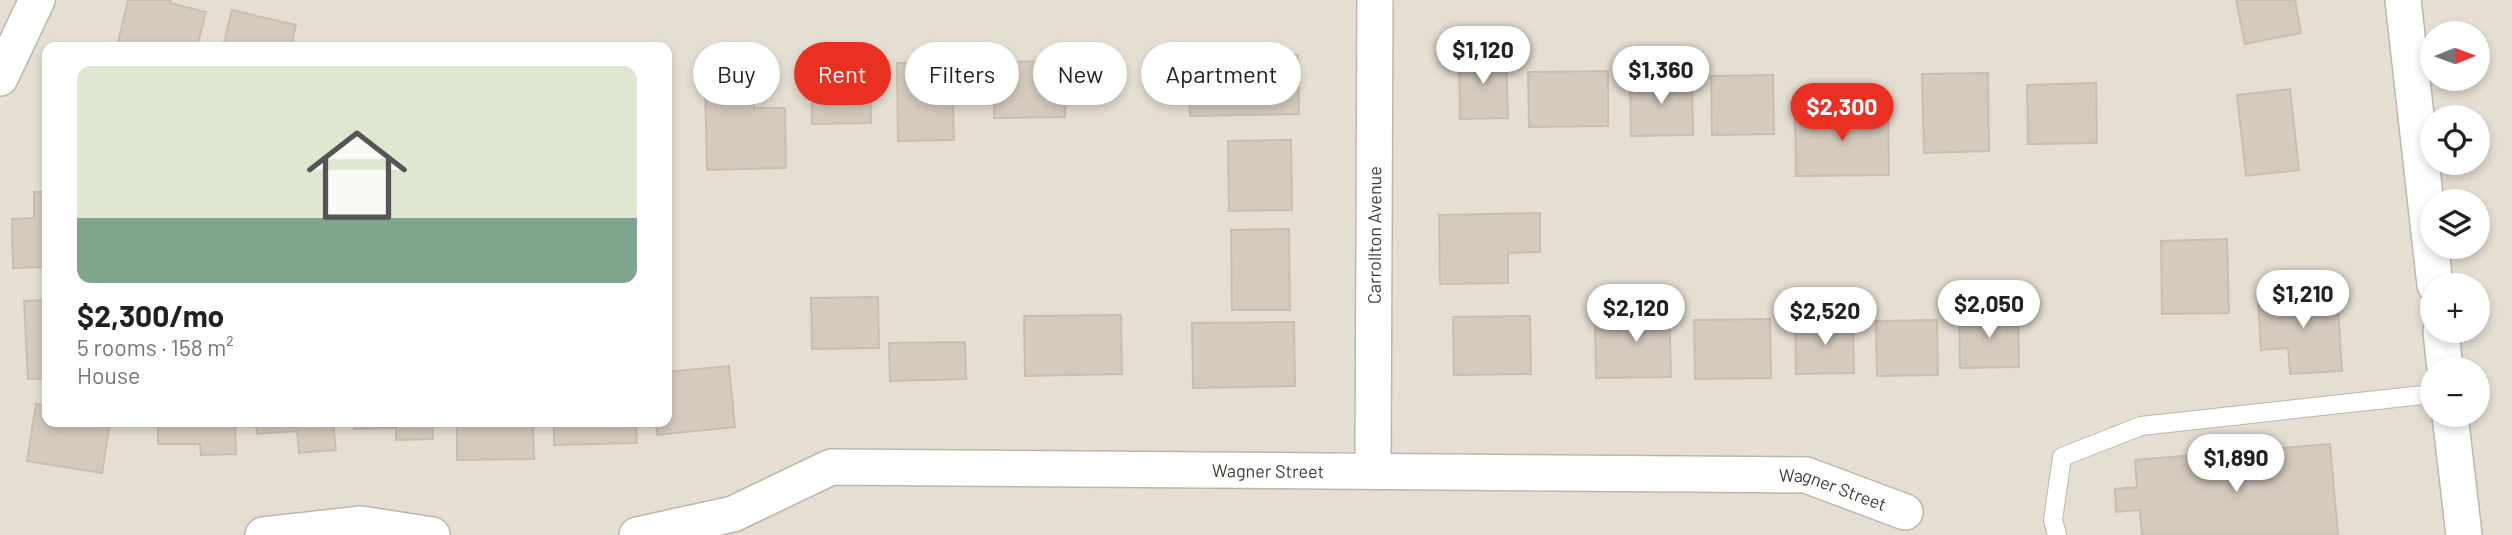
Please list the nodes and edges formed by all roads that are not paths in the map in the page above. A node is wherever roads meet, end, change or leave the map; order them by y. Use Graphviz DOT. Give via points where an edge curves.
graph roads {
  1 [pos="37,0"];
  2 [pos="1375,0"];
  3 [pos="2403,0"];
  4 [pos="0,78"];
  5 [pos="2434,273"];
  6 [pos="2420,395"];
  7 [pos="2451,427"];
  8 [pos="1373,471"];
  9 [pos="1905,512"];
  10 [pos="263,535"];
  11 [pos="432,535"];
  12 [pos="637,535"];
  13 [pos="2057,535"];
  14 [pos="2464,535"];
  1 -- 4 [label="street"];
  2 -- 8 [label="street, Carrollton Avenue"];
  3 -- 5 [label="street"];
  6 -- 13 [label="lane" via="2141,426 2062,457 2053,520"];
  7 -- 14 [label="street"];
  8 -- 9 [label="street, Wagner Street" via="1806,475"];
  8 -- 12 [label="street, Wagner Street" via="831,467 733,514"];
  10 -- 11 [label="street" via="361,524"];
}
